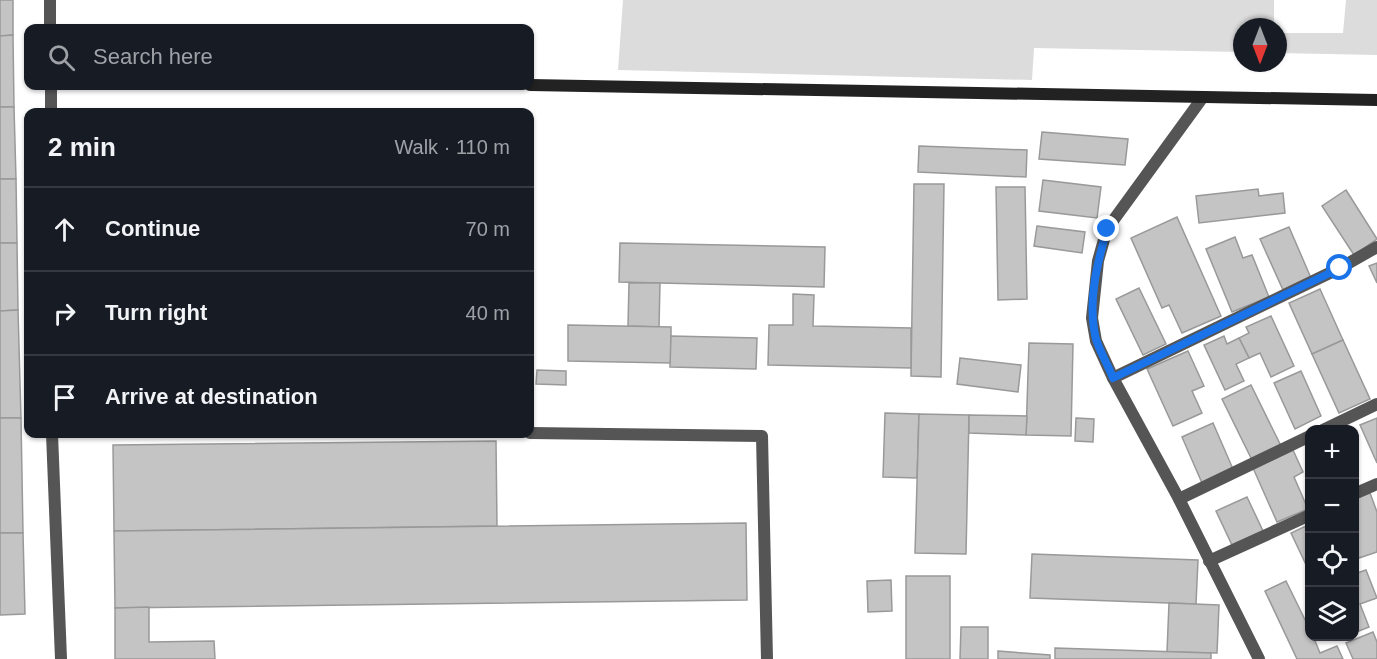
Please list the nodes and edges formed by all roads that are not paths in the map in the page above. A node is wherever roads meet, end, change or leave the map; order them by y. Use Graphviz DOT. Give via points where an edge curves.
graph roads {
  1 [pos="50,0"];
  2 [pos="50,24"];
  3 [pos="534,85"];
  4 [pos="51,90"];
  5 [pos="1203,97"];
  6 [pos="1377,100"];
  7 [pos="51,108"];
  8 [pos="1377,247"];
  9 [pos="1113,378"];
  10 [pos="1377,404"];
  11 [pos="1332,425"];
  12 [pos="534,433"];
  13 [pos="52,438"];
  14 [pos="1305,438"];
  15 [pos="1377,484"];
  16 [pos="1359,492"];
  17 [pos="1179,499"];
  18 [pos="1305,517"];
  19 [pos="1209,561"];
  20 [pos="61,659"];
  21 [pos="767,659"];
  22 [pos="1259,659"];
  1 -- 2 [label="street"];
  3 -- 5 [label="main road"];
  4 -- 7 [label="street"];
  5 -- 6 [label="main road"];
  5 -- 9 [label="street" via="1107,229 1098,261 1092,318 1096,341"];
  8 -- 9 [label="street"];
  9 -- 17 [label="street"];
  10 -- 11 [label="street"];
  12 -- 21 [label="street" via="762,436"];
  13 -- 20 [label="street"];
  14 -- 17 [label="street"];
  15 -- 16 [label="street"];
  17 -- 19 [label="street"];
  18 -- 19 [label="street"];
  19 -- 22 [label="street"];
}
